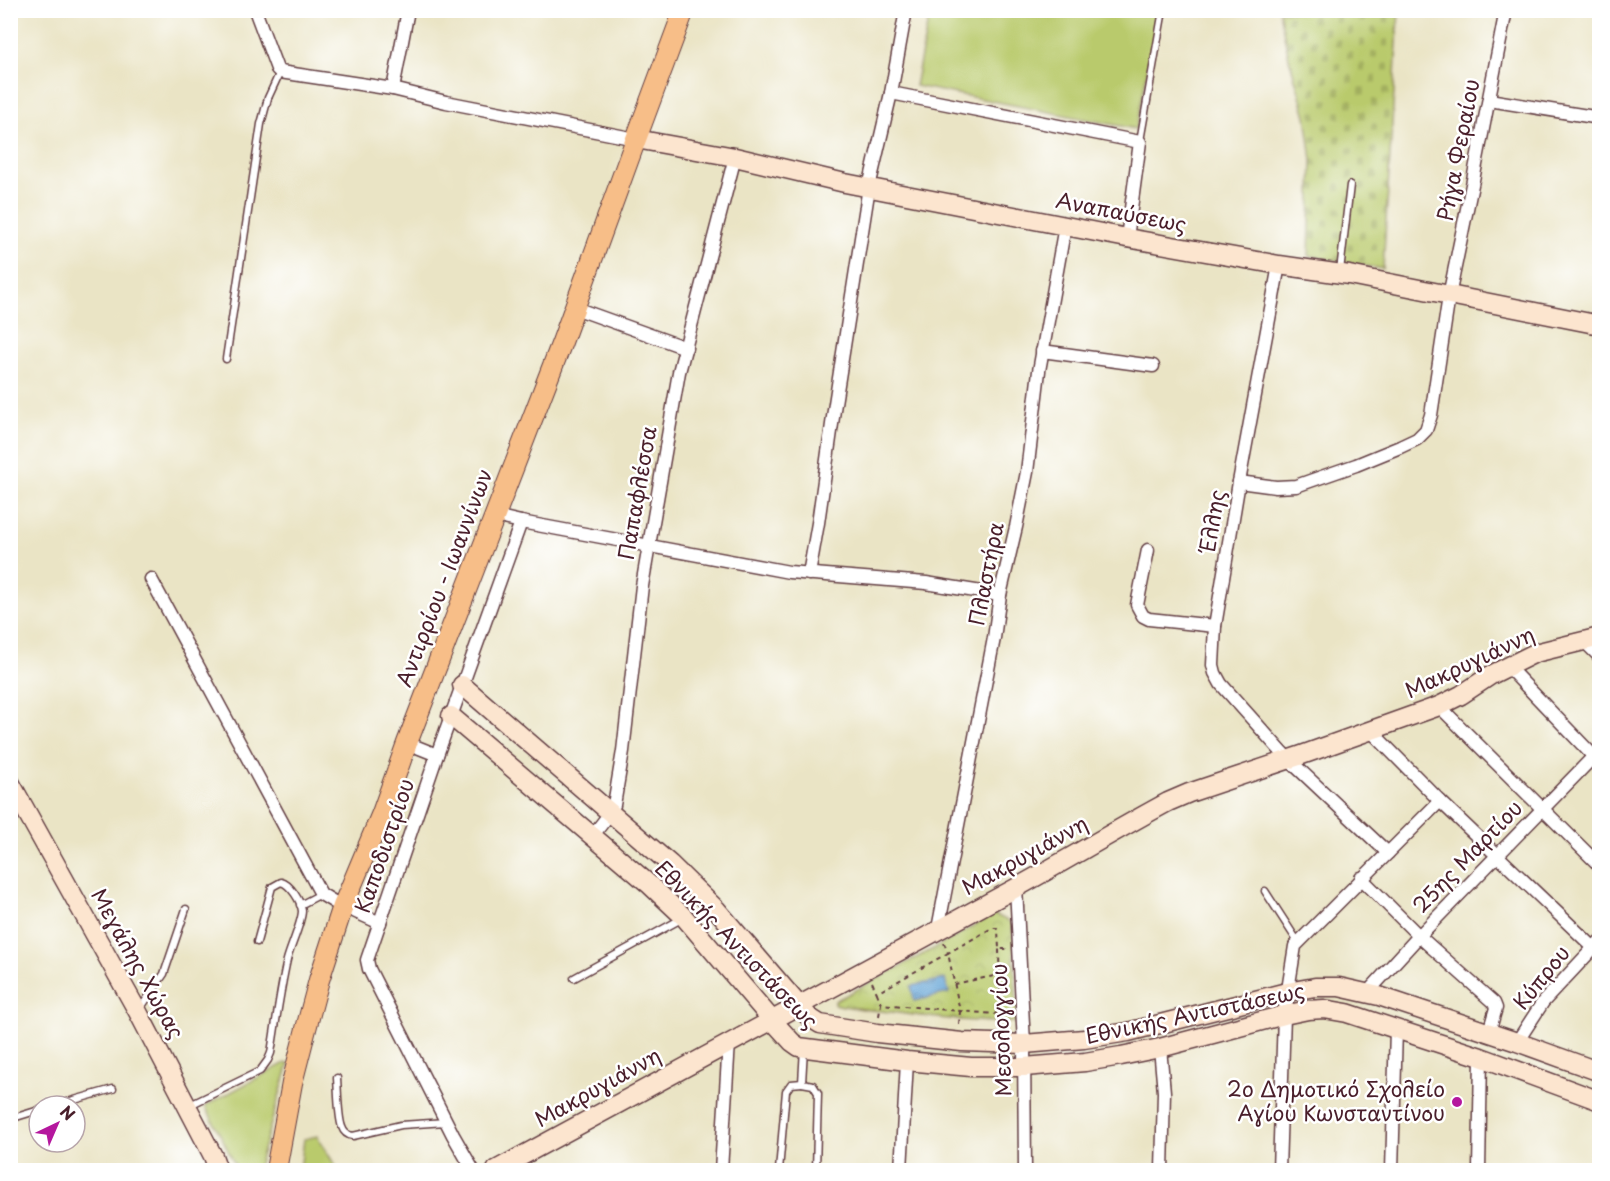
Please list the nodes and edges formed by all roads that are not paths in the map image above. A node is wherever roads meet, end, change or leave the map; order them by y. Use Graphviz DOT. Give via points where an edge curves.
graph roads {
  1 [pos="255,10"];
  2 [pos="408,10"];
  3 [pos="684,10"];
  4 [pos="906,10"];
  5 [pos="1163,10"];
  6 [pos="1506,10"];
  7 [pos="280,72"];
  8 [pos="393,89"];
  9 [pos="891,93"];
  10 [pos="1489,100"];
  11 [pos="1599,118"];
  12 [pos="636,139"];
  13 [pos="1140,142"];
  14 [pos="735,157"];
  15 [pos="1350,185"];
  16 [pos="869,188"];
  17 [pos="1065,226"];
  18 [pos="1127,238"];
  19 [pos="1279,265"];
  20 [pos="1339,274"];
  21 [pos="1449,296"];
  22 [pos="575,308"];
  23 [pos="1599,325"];
  24 [pos="686,348"];
  25 [pos="1042,351"];
  26 [pos="226,359"];
  27 [pos="1153,366"];
  28 [pos="1239,482"];
  29 [pos="495,516"];
  30 [pos="521,522"];
  31 [pos="649,547"];
  32 [pos="1148,550"];
  33 [pos="809,574"];
  34 [pos="151,579"];
  35 [pos="1000,595"];
  36 [pos="1215,626"];
  37 [pos="1592,639"];
  38 [pos="1599,657"];
  39 [pos="1508,666"];
  40 [pos="462,685"];
  41 [pos="1439,706"];
  42 [pos="451,716"];
  43 [pos="1371,731"];
  44 [pos="406,742"];
  45 [pos="437,755"];
  46 [pos="1597,757"];
  47 [pos="1288,759"];
  48 [pos="10,782"];
  49 [pos="1440,801"];
  50 [pos="17,805"];
  51 [pos="1542,809"];
  52 [pos="611,812"];
  53 [pos="593,835"];
  54 [pos="1388,853"];
  55 [pos="1497,855"];
  56 [pos="1599,866"];
  57 [pos="1361,878"];
  58 [pos="1016,887"];
  59 [pos="1265,891"];
  60 [pos="321,894"];
  61 [pos="300,905"];
  62 [pos="343,906"];
  63 [pos="186,909"];
  64 [pos="684,917"];
  65 [pos="380,923"];
  66 [pos="938,930"];
  67 [pos="1419,936"];
  68 [pos="257,942"];
  69 [pos="1298,942"];
  70 [pos="1596,944"];
  71 [pos="574,978"];
  72 [pos="1287,992"];
  73 [pos="1367,993"];
  74 [pos="799,1006"];
  75 [pos="138,1012"];
  76 [pos="1284,1015"];
  77 [pos="772,1020"];
  78 [pos="1396,1029"];
  79 [pos="1489,1032"];
  80 [pos="1517,1041"];
  81 [pos="729,1042"];
  82 [pos="1024,1044"];
  83 [pos="804,1048"];
  84 [pos="1160,1048"];
  85 [pos="1481,1057"];
  86 [pos="907,1061"];
  87 [pos="1024,1067"];
  88 [pos="1599,1072"];
  89 [pos="337,1078"];
  90 [pos="802,1083"];
  91 [pos="113,1089"];
  92 [pos="87,1096"];
  93 [pos="1599,1101"];
  94 [pos="187,1106"];
  95 [pos="27,1114"];
  96 [pos="10,1119"];
  97 [pos="446,1122"];
  98 [pos="218,1170"];
  99 [pos="276,1170"];
  100 [pos="473,1170"];
  101 [pos="496,1170"];
  102 [pos="721,1170"];
  103 [pos="779,1170"];
  104 [pos="816,1170"];
  105 [pos="900,1170"];
  106 [pos="1025,1170"];
  107 [pos="1162,1170"];
  108 [pos="1279,1170"];
  109 [pos="1392,1170"];
  110 [pos="1479,1170"];
  1 -- 7 [label="street"];
  2 -- 8 [label="street"];
  3 -- 12 [label="main road, Αντιρρίου - Ιωαννίνων"];
  4 -- 9 [label="street"];
  5 -- 13 [label="lane"];
  6 -- 10 [label="street, Ρήγα Φεραίου"];
  7 -- 8 [label="street"];
  7 -- 26 [label="lane" via="261,124"];
  8 -- 12 [label="street"];
  9 -- 13 [label="street"];
  9 -- 16 [label="street"];
  10 -- 11 [label="street"];
  10 -- 21 [label="street, Ρήγα Φεραίου"];
  12 -- 14 [label="street, Αναπαύσεως"];
  12 -- 22 [label="main road, Αντιρρίου - Ιωαννίνων"];
  13 -- 18 [label="street"];
  14 -- 16 [label="street, Αναπαύσεως"];
  14 -- 24 [label="street, Παπαφλέσσα"];
  15 -- 20 [label="lane"];
  16 -- 17 [label="street, Αναπαύσεως"];
  16 -- 33 [label="street"];
  17 -- 18 [label="street, Αναπαύσεως"];
  17 -- 25 [label="street, Πλαστήρα"];
  18 -- 19 [label="street, Αναπαύσεως"];
  19 -- 20 [label="street, Αναπαύσεως"];
  19 -- 28 [label="street, Έλλης"];
  20 -- 21 [label="street, Αναπαύσεως"];
  21 -- 23 [label="street, Αναπαύσεως"];
  21 -- 28 [label="street, Ρήγα Φεραίου" via="1431,415 1421,436 1300,485 1276,487"];
  22 -- 24 [label="street"];
  22 -- 29 [label="main road, Αντιρρίου - Ιωαννίνων"];
  24 -- 31 [label="street, Παπαφλέσσα"];
  25 -- 27 [label="street"];
  25 -- 35 [label="street, Πλαστήρα" via="1027,472"];
  28 -- 36 [label="street, Έλλης"];
  29 -- 30 [label="street"];
  29 -- 44 [label="main road, Αντιρρίου - Ιωαννίνων"];
  30 -- 31 [label="street"];
  30 -- 40 [label="street, Καποδιστρίου"];
  31 -- 33 [label="street"];
  31 -- 52 [label="street, Παπαφλέσσα" via="623,751"];
  32 -- 36 [label="street" via="1137,605 1143,615 1149,619"];
  33 -- 35 [label="street"];
  34 -- 60 [label="street"];
  35 -- 66 [label="street, Πλαστήρα"];
  36 -- 47 [label="street, Έλλης" via="1213,655 1221,684"];
  37 -- 38 [label="street"];
  37 -- 39 [label="street, Μακρυγιάννη" via="1535,653"];
  39 -- 41 [label="street, Μακρυγιάννη"];
  39 -- 46 [label="street"];
  40 -- 42 [label="street, Καποδιστρίου"];
  40 -- 52 [label="street, Εθνικής Αντιστάσεως"];
  41 -- 43 [label="street, Μακρυγιάννη"];
  41 -- 51 [label="street"];
  42 -- 45 [label="street, Καποδιστρίου"];
  42 -- 53 [label="street, Εθνικής Αντιστάσεως"];
  43 -- 47 [label="street, Μακρυγιάννη"];
  43 -- 49 [label="street"];
  44 -- 45 [label="street"];
  44 -- 62 [label="main road, Αντιρρίου - Ιωαννίνων" via="382,813"];
  45 -- 65 [label="street, Καποδιστρίου"];
  46 -- 51 [label="street, 25ης Μαρτίου"];
  47 -- 54 [label="street, Έλλης"];
  47 -- 58 [label="street, Μακρυγιάννη" via="1168,802"];
  48 -- 50 [label="street, Μεγάλης Χώρας"];
  49 -- 54 [label="street"];
  49 -- 55 [label="street"];
  50 -- 75 [label="street, Μεγάλης Χώρας"];
  51 -- 55 [label="street, 25ης Μαρτίου"];
  51 -- 56 [label="street"];
  52 -- 53 [label="street, Παπαφλέσσα"];
  52 -- 74 [label="street, Εθνικής Αντιστάσεως" via="717,909"];
  53 -- 64 [label="street, Εθνικής Αντιστάσεως"];
  54 -- 57 [label="street"];
  55 -- 67 [label="street, 25ης Μαρτίου"];
  55 -- 70 [label="street"];
  57 -- 67 [label="street"];
  57 -- 69 [label="street"];
  58 -- 66 [label="street, Μακρυγιάννη"];
  58 -- 82 [label="street, Μεσολογγίου"];
  59 -- 69 [label="lane"];
  60 -- 61 [label="lane"];
  60 -- 62 [label="street"];
  61 -- 68 [label="lane" via="286,884 273,886"];
  61 -- 94 [label="lane" via="302,913 287,960 268,1060 260,1071"];
  62 -- 65 [label="street"];
  62 -- 99 [label="main road, Αντιρρίου - Ιωαννίνων" via="292,1083"];
  63 -- 75 [label="lane" via="164,975"];
  64 -- 71 [label="lane"];
  64 -- 77 [label="street, Εθνικής Αντιστάσεως"];
  65 -- 97 [label="street, Καποδιστρίου" via="367,964"];
  66 -- 74 [label="street, Μακρυγιάννη"];
  67 -- 73 [label="street, 25ης Μαρτίου"];
  67 -- 79 [label="street" via="1495,1004"];
  69 -- 72 [label="street" via="1293,950"];
  70 -- 80 [label="street, Κύπρου" via="1543,1002"];
  72 -- 73 [label="street, Εθνικής Αντιστάσεως" via="1339,987"];
  72 -- 76 [label="street"];
  72 -- 82 [label="street, Εθνικής Αντιστάσεως" via="1128,1032"];
  73 -- 79 [label="street, Εθνικής Αντιστάσεως"];
  74 -- 77 [label="street, Μακρυγιάννη"];
  74 -- 82 [label="street, Εθνικής Αντιστάσεως" via="820,1024 963,1042"];
  75 -- 94 [label="street, Μεγάλης Χώρας"];
  76 -- 78 [label="street, Εθνικής Αντιστάσεως" via="1324,1009"];
  76 -- 84 [label="street, Εθνικής Αντιστάσεως"];
  76 -- 108 [label="street"];
  77 -- 81 [label="street, Μακρυγιάννη"];
  77 -- 83 [label="street, Εθνικής Αντιστάσεως" via="795,1045"];
  78 -- 85 [label="street, Εθνικής Αντιστάσεως"];
  78 -- 109 [label="street"];
  79 -- 80 [label="street, Εθνικής Αντιστάσεως"];
  80 -- 88 [label="street, Εθνικής Αντιστάσεως"];
  81 -- 101 [label="street, Μακρυγιάννη"];
  81 -- 102 [label="street"];
  82 -- 87 [label="street, Μεσολογγίου"];
  83 -- 86 [label="street, Εθνικής Αντιστάσεως"];
  83 -- 90 [label="lane"];
  84 -- 87 [label="street, Εθνικής Αντιστάσεως" via="1085,1062"];
  84 -- 107 [label="street" via="1164,1092"];
  85 -- 93 [label="street, Εθνικής Αντιστάσεως"];
  85 -- 110 [label="street"];
  86 -- 87 [label="street, Εθνικής Αντιστάσεως"];
  86 -- 105 [label="street"];
  87 -- 106 [label="street, Μεσολογγίου"];
  89 -- 97 [label="lane" via="341,1126 349,1135 401,1125"];
  90 -- 103 [label="lane" via="791,1084 786,1091"];
  90 -- 104 [label="lane" via="813,1085 818,1093"];
  91 -- 92 [label="lane"];
  94 -- 98 [label="street, Μεγάλης Χώρας"];
  95 -- 96 [label="lane"];
  97 -- 100 [label="street, Καποδιστρίου"];
}
